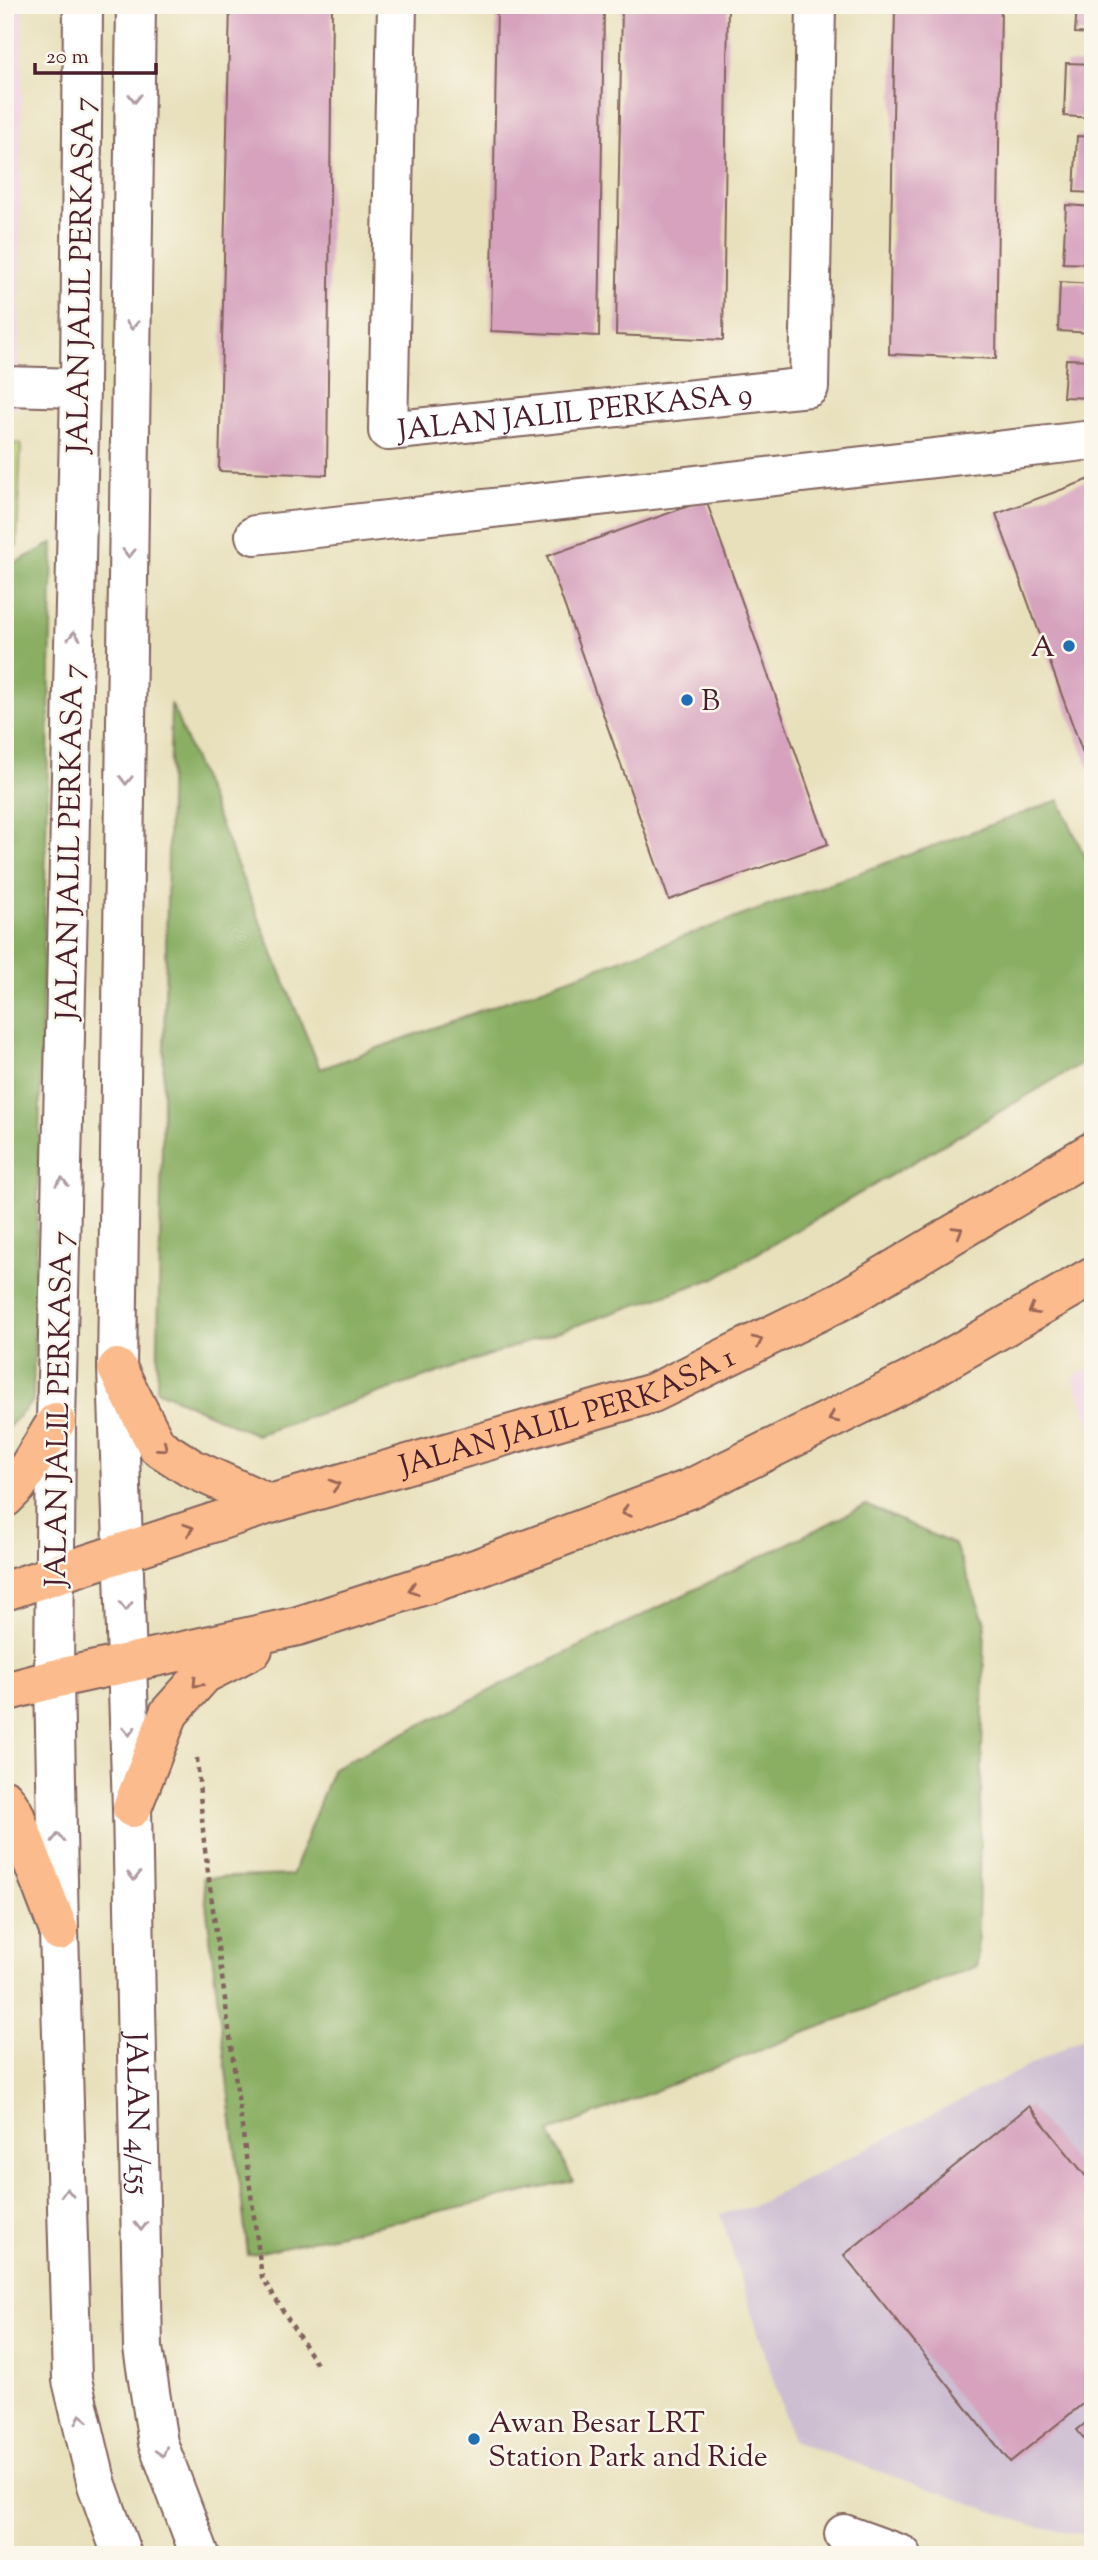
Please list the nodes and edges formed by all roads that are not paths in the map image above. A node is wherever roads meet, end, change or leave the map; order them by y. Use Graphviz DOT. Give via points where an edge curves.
graph roads {
  1 [pos="83,5"];
  2 [pos="136,5"];
  3 [pos="397,5"];
  4 [pos="817,5"];
  5 [pos="5,386"];
  6 [pos="80,388"];
  7 [pos="1093,440"];
  8 [pos="255,535"];
  9 [pos="1093,1151"];
  10 [pos="1093,1276"];
  11 [pos="117,1368"];
  12 [pos="56,1422"];
  13 [pos="5,1498"];
  14 [pos="270,1504"];
  15 [pos="124,1550"];
  16 [pos="55,1574"];
  17 [pos="5,1591"];
  18 [pos="298,1626"];
  19 [pos="127,1663"];
  20 [pos="54,1679"];
  21 [pos="5,1692"];
  22 [pos="5,1799"];
  23 [pos="132,1808"];
  24 [pos="59,1931"];
  25 [pos="844,2534"];
  26 [pos="121,2555"];
  27 [pos="200,2555"];
  28 [pos="902,2555"];
  1 -- 6 [label="street, JALAN JALIL PERKASA 7"];
  2 -- 11 [label="street, JALAN JALIL PERKASA 7, one-way"];
  3 -- 4 [label="street, JALAN JALIL PERKASA 9" via="388,431 809,387"];
  5 -- 6 [label="street"];
  12 -- 6 [label="street, JALAN JALIL PERKASA 7, one-way"];
  7 -- 8 [label="street"];
  14 -- 9 [label="main road, JALAN JALIL PERKASA 1, one-way" via="653,1392 843,1300"];
  10 -- 18 [label="main road, one-way" via="913,1379 688,1489 478,1568"];
  11 -- 14 [label="main road, one-way" via="158,1446 191,1468"];
  11 -- 15 [label="street, JALAN JALIL PERKASA 7"];
  12 -- 13 [label="main road"];
  12 -- 16 [label="street, JALAN JALIL PERKASA 7"];
  15 -- 14 [label="main road, JALAN JALIL PERKASA 1, one-way"];
  15 -- 16 [label="main road, JALAN JALIL PERKASA 1"];
  15 -- 19 [label="street, JALAN JALIL PERKASA 7, one-way"];
  16 -- 17 [label="main road, JALAN JALIL PERKASA 1"];
  16 -- 20 [label="street, JALAN JALIL PERKASA 7"];
  18 -- 19 [label="main road"];
  18 -- 23 [label="main road, one-way" via="204,1674 169,1713"];
  19 -- 20 [label="main road"];
  19 -- 23 [label="street, JALAN 4/155, one-way"];
  20 -- 21 [label="main road"];
  24 -- 20 [label="street, one-way"];
  22 -- 24 [label="main road" via="15,1813"];
  23 -- 27 [label="street, JALAN 4/155, one-way" via="143,2348 158,2443"];
  26 -- 24 [label="street, one-way" via="97,2485 72,2380"];
  25 -- 28 [label="street"];
}
